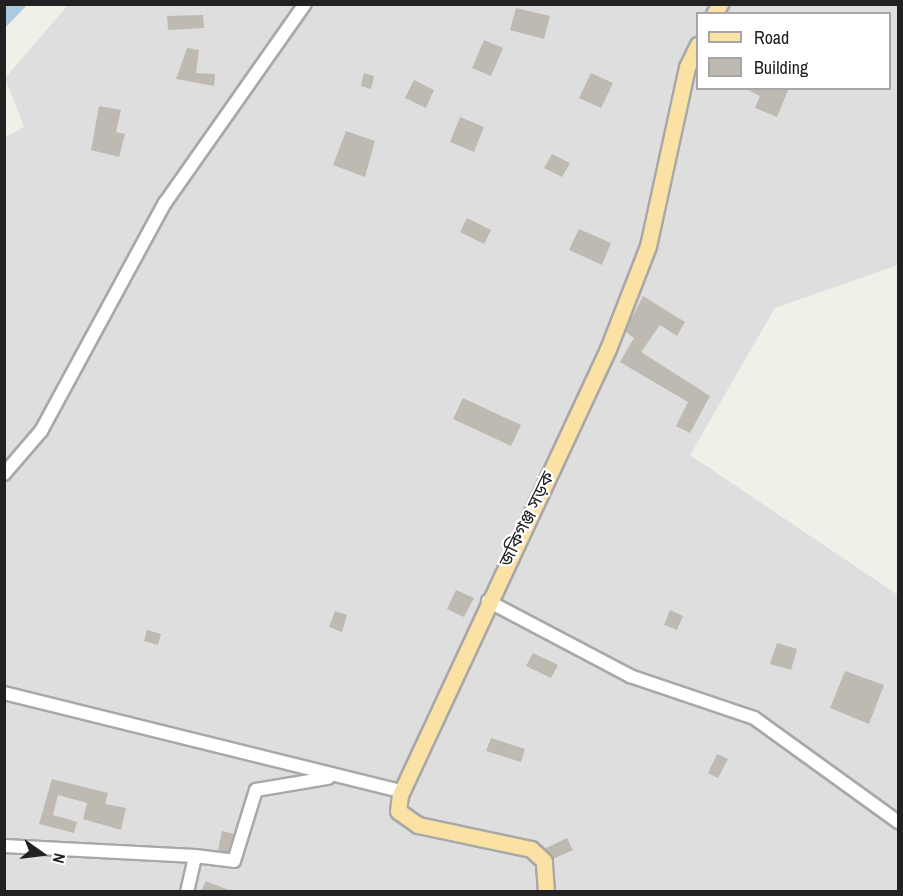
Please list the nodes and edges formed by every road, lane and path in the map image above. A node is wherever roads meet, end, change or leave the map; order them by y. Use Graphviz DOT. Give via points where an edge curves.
graph roads {
  1 [pos="305,4"];
  2 [pos="696,48"];
  3 [pos="4,474"];
  4 [pos="488,601"];
  5 [pos="4,693"];
  6 [pos="400,793"];
  7 [pos="898,822"];
  8 [pos="4,846"];
  9 [pos="195,856"];
  10 [pos="187,891"];
  11 [pos="546,891"];
  1 -- 3 [label="street" via="165,202 41,431"];
  2 -- 4 [label="main road, জকিগঞ্জ সড়ক" via="687,67 648,246 608,349"];
  4 -- 6 [label="main road, জকিগঞ্জ সড়ক"];
  4 -- 7 [label="street" via="630,676 754,718"];
  5 -- 6 [label="street"];
  6 -- 9 [label="street" via="326,777 256,790 234,861"];
  6 -- 11 [label="main road" via="398,811 418,825 531,849 544,861"];
  8 -- 9 [label="street"];
  9 -- 10 [label="street"];
}
